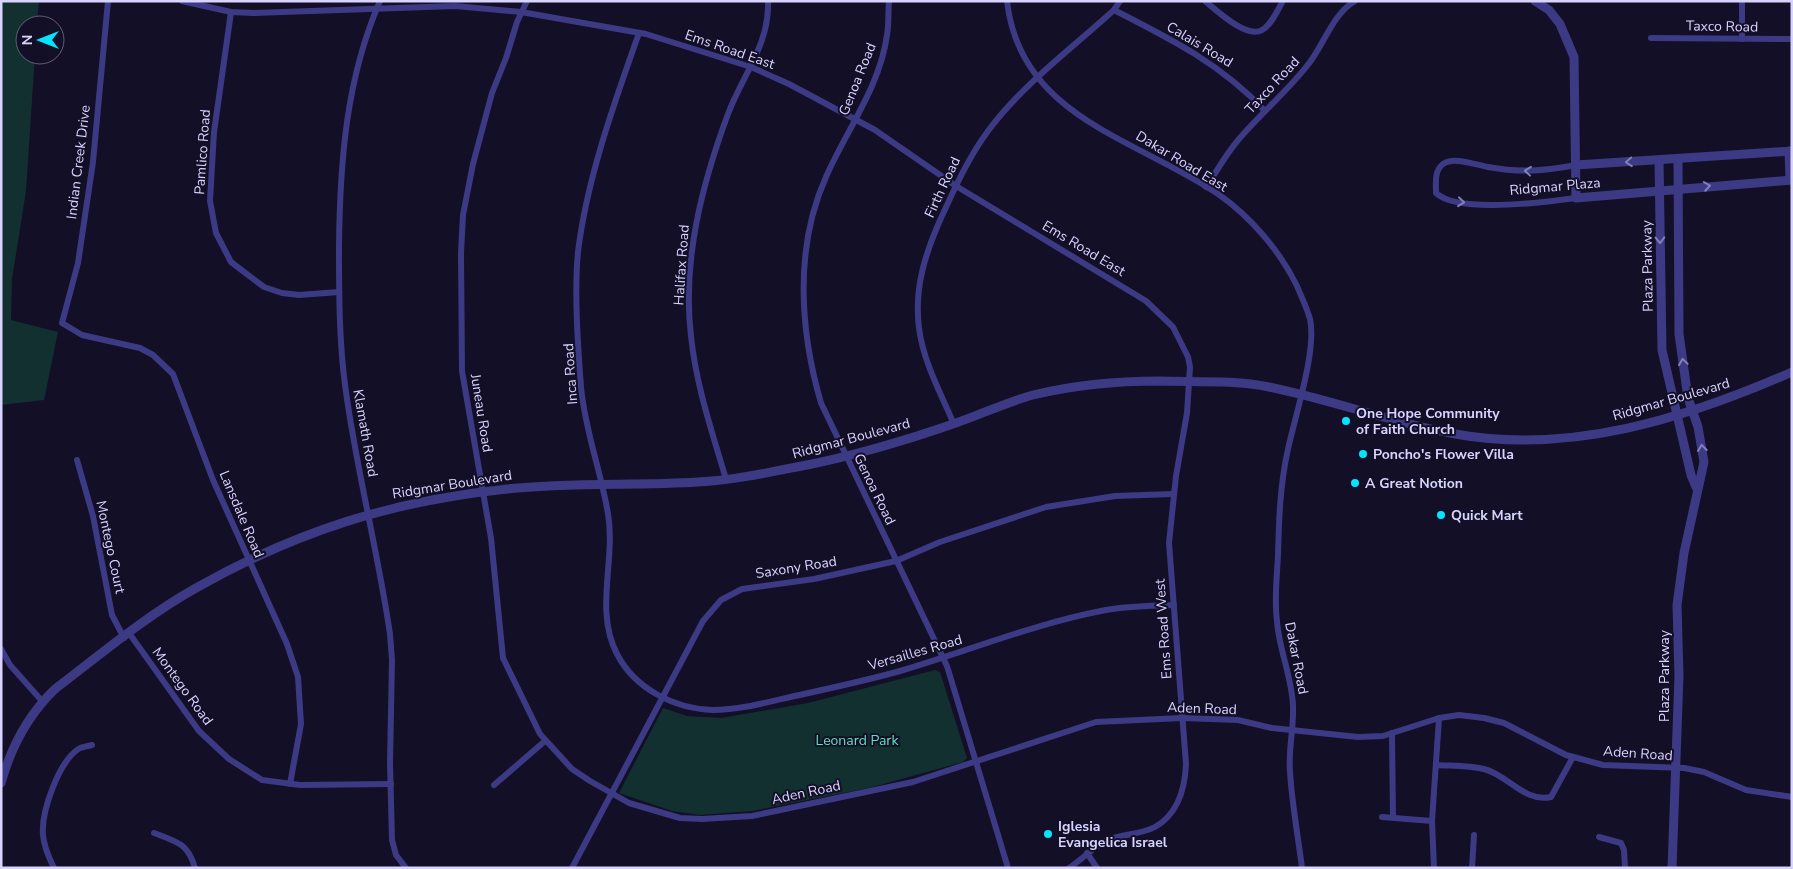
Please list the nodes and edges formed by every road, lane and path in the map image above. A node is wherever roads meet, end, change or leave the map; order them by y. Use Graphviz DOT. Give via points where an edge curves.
graph roads {
  1 [pos="108,1"];
  2 [pos="182,1"];
  3 [pos="380,1"];
  4 [pos="527,1"];
  5 [pos="768,1"];
  6 [pos="888,1"];
  7 [pos="1007,1"];
  8 [pos="1120,1"];
  9 [pos="1205,1"];
  10 [pos="1283,1"];
  11 [pos="1355,1"];
  12 [pos="1534,1"];
  13 [pos="1742,1"];
  14 [pos="377,8"];
  15 [pos="1114,10"];
  16 [pos="231,12"];
  17 [pos="521,12"];
  18 [pos="639,33"];
  19 [pos="1651,38"];
  20 [pos="1742,39"];
  21 [pos="1792,39"];
  22 [pos="751,67"];
  23 [pos="1037,79"];
  24 [pos="1265,111"];
  25 [pos="855,119"];
  26 [pos="1790,151"];
  27 [pos="1678,159"];
  28 [pos="1659,160"];
  29 [pos="1576,165"];
  30 [pos="1791,180"];
  31 [pos="956,186"];
  32 [pos="1206,187"];
  33 [pos="1678,190"];
  34 [pos="1659,192"];
  35 [pos="1576,198"];
  36 [pos="339,292"];
  37 [pos="1661,306"];
  38 [pos="1679,306"];
  39 [pos="62,323"];
  40 [pos="1792,372"];
  41 [pos="1189,382"];
  42 [pos="1301,395"];
  43 [pos="1692,410"];
  44 [pos="1676,415"];
  45 [pos="954,424"];
  46 [pos="846,457"];
  47 [pos="77,460"];
  48 [pos="726,479"];
  49 [pos="600,485"];
  50 [pos="1696,486"];
  51 [pos="483,492"];
  52 [pos="1174,494"];
  53 [pos="368,513"];
  54 [pos="249,561"];
  55 [pos="896,561"];
  56 [pos="1174,605"];
  57 [pos="126,635"];
  58 [pos="1,649"];
  59 [pos="943,657"];
  60 [pos="662,698"];
  61 [pos="42,701"];
  62 [pos="1182,718"];
  63 [pos="1439,718"];
  64 [pos="1291,730"];
  65 [pos="1392,733"];
  66 [pos="545,741"];
  67 [pos="92,746"];
  68 [pos="1573,757"];
  69 [pos="975,762"];
  70 [pos="1436,765"];
  71 [pos="1676,768"];
  72 [pos="1,783"];
  73 [pos="290,784"];
  74 [pos="391,784"];
  75 [pos="494,785"];
  76 [pos="611,793"];
  77 [pos="1792,797"];
  78 [pos="1382,818"];
  79 [pos="1393,818"];
  80 [pos="1432,821"];
  81 [pos="154,833"];
  82 [pos="1474,835"];
  83 [pos="1599,837"];
  84 [pos="1086,853"];
  85 [pos="54,868"];
  86 [pos="195,868"];
  87 [pos="406,868"];
  88 [pos="572,868"];
  89 [pos="1008,868"];
  90 [pos="1069,868"];
  91 [pos="1097,868"];
  92 [pos="1302,868"];
  93 [pos="1434,868"];
  94 [pos="1472,868"];
  95 [pos="1625,868"];
  96 [pos="1672,868"];
  1 -- 39 [label="street, Indian Creek Drive" via="93,162 78,263"];
  2 -- 16 [label="street, Ems Road East"];
  3 -- 14 [label="street, Klamath Road"];
  4 -- 17 [label="street, Juneau Road"];
  5 -- 22 [label="street, Halifax Road" via="766,28"];
  6 -- 25 [label="street, Genoa Road" via="884,48"];
  7 -- 23 [label="street, Dakar Road East" via="1020,54"];
  8 -- 15 [label="street, Firth Road"];
  9 -- 10 [label="street" via="1229,20 1255,33 1264,30"];
  11 -- 24 [label="street, Taxco Road" via="1337,17 1309,64"];
  12 -- 29 [label="street" via="1549,10 1560,24 1574,57"];
  13 -- 20 [label="street"];
  14 -- 16 [label="street, Ems Road East"];
  14 -- 17 [label="street, Ems Road East" via="455,6"];
  14 -- 36 [label="street, Klamath Road" via="363,46 346,114 340,189"];
  15 -- 23 [label="street, Firth Road"];
  15 -- 24 [label="street, Calais Road" via="1174,41 1227,74"];
  16 -- 36 [label="street, Pamlico Road" via="214,132 210,201 216,233 231,262 264,287 282,294"];
  17 -- 18 [label="street, Ems Road East"];
  17 -- 51 [label="street, Juneau Road" via="492,93 463,214 462,362"];
  18 -- 22 [label="street, Ems Road East"];
  18 -- 49 [label="street, Inca Road" via="601,145 578,256 582,388"];
  19 -- 20 [label="street, Taxco Road"];
  20 -- 21 [label="street, Taxco Road"];
  22 -- 25 [label="street, Ems Road East"];
  22 -- 48 [label="street, Halifax Road" via="728,113 699,208 692,245 690,334 702,400"];
  23 -- 31 [label="street, Firth Road" via="989,130"];
  23 -- 32 [label="street, Dakar Road East" via="1062,104"];
  24 -- 32 [label="street, Taxco Road" via="1238,140"];
  25 -- 31 [label="street, Ems Road East"];
  25 -- 46 [label="street, Genoa Road" via="825,178 815,209 807,240 803,310 814,380"];
  26 -- 27 [label="street, Ridgmar Plaza"];
  26 -- 30 [label="street"];
  27 -- 28 [label="street, Ridgmar Plaza"];
  27 -- 33 [label="street, Plaza Parkway"];
  28 -- 29 [label="street, Ridgmar Plaza, one-way"];
  28 -- 34 [label="street, Plaza Parkway"];
  29 -- 35 [label="street"];
  29 -- 35 [label="street, Ridgmar Plaza, one-way" via="1537,172 1455,161 1443,164 1436,172 1436,193 1443,200 1484,205 1533,205"];
  33 -- 30 [label="street, Ridgmar Plaza, one-way"];
  31 -- 41 [label="street, Ems Road East" via="1146,301 1180,338 1188,357"];
  31 -- 45 [label="street, Firth Road" via="924,260 918,290 923,348"];
  32 -- 42 [label="street, Dakar Road East" via="1247,219 1269,243 1296,285 1310,319 1311,332"];
  33 -- 34 [label="street, Ridgmar Plaza"];
  33 -- 38 [label="street, Plaza Parkway"];
  34 -- 35 [label="street, Ridgmar Plaza"];
  34 -- 37 [label="street, Plaza Parkway, one-way"];
  36 -- 53 [label="street, Klamath Road" via="345,386"];
  37 -- 38 [label="street"];
  37 -- 44 [label="street, Plaza Parkway" via="1662,350"];
  43 -- 38 [label="street, Plaza Parkway, one-way" via="1679,334"];
  39 -- 54 [label="street, Lansdale Road" via="82,334 140,348 168,367 184,397 213,480"];
  40 -- 43 [label="street, Ridgmar Boulevard" via="1750,391"];
  41 -- 42 [label="street, Ridgmar Boulevard" via="1262,386"];
  41 -- 45 [label="street, Ridgmar Boulevard" via="1128,382 1052,391"];
  41 -- 52 [label="street, Ems Road West" via="1188,413"];
  42 -- 44 [label="street, Ridgmar Boulevard" via="1455,434 1536,440 1598,434"];
  42 -- 64 [label="street, Dakar Road" via="1278,511 1276,620 1291,687"];
  43 -- 44 [label="street, Ridgmar Boulevard"];
  50 -- 43 [label="street, Plaza Parkway, one-way" via="1704,462"];
  44 -- 50 [label="street, Plaza Parkway"];
  45 -- 46 [label="street, Ridgmar Boulevard"];
  46 -- 48 [label="street, Ridgmar Boulevard" via="746,478"];
  46 -- 55 [label="street, Genoa Road"];
  47 -- 57 [label="street, Montego Court" via="93,516 112,615"];
  48 -- 49 [label="street, Ridgmar Boulevard"];
  49 -- 51 [label="street, Ridgmar Boulevard" via="539,486"];
  49 -- 60 [label="street, Inca Road" via="608,513 610,541 606,607 612,643 626,669"];
  50 -- 71 [label="street, Plaza Parkway" via="1677,605"];
  51 -- 53 [label="street, Ridgmar Boulevard"];
  51 -- 66 [label="street, Juneau Road" via="503,658 529,716"];
  52 -- 55 [label="street, Saxony Road" via="1115,496 1046,507 940,542"];
  52 -- 56 [label="street, Ems Road West" via="1169,543"];
  53 -- 54 [label="street, Ridgmar Boulevard" via="320,529"];
  53 -- 74 [label="street, Klamath Road" via="390,634"];
  54 -- 57 [label="street, Ridgmar Boulevard" via="194,589"];
  54 -- 73 [label="street, Lansdale Road" via="287,644 298,677 300,724"];
  55 -- 59 [label="street, Genoa Road"];
  55 -- 60 [label="street, Saxony Road" via="734,592 710,610"];
  56 -- 59 [label="street, Versailles Road" via="1108,610 1056,622"];
  56 -- 62 [label="street, Ems Road West"];
  57 -- 61 [label="street, Ridgmar Boulevard"];
  57 -- 73 [label="street, Montego Road" via="205,736 229,759 262,780"];
  58 -- 61 [label="street" via="10,665"];
  59 -- 60 [label="street, Versailles Road" via="828,689 716,710"];
  59 -- 69 [label="street, Genoa Road"];
  60 -- 76 [label="street, Saxony Road"];
  61 -- 72 [label="street, Ridgmar Boulevard" via="12,751"];
  62 -- 64 [label="street, Aden Road" via="1238,720"];
  62 -- 69 [label="street, Aden Road" via="1096,722"];
  62 -- 84 [label="street, Ems Road West" via="1186,779 1171,813 1155,827 1110,839"];
  63 -- 65 [label="street, Aden Road"];
  63 -- 68 [label="street, Aden Road" via="1459,715 1484,718 1504,724"];
  63 -- 70 [label="street"];
  64 -- 65 [label="street, Aden Road" via="1345,737"];
  64 -- 92 [label="street, Dakar Road" via="1290,773"];
  65 -- 79 [label="street"];
  66 -- 75 [label="street"];
  66 -- 76 [label="street, Juneau Road" via="572,769"];
  67 -- 85 [label="street" via="81,748 74,754 48,800 43,835"];
  68 -- 70 [label="street" via="1551,797 1542,799 1530,796 1483,768"];
  68 -- 71 [label="street, Aden Road" via="1603,765"];
  69 -- 76 [label="street, Aden Road" via="913,782 752,816 680,818 645,809"];
  69 -- 89 [label="street, Genoa Road"];
  70 -- 80 [label="street"];
  71 -- 77 [label="street, Aden Road" via="1704,772 1746,790"];
  71 -- 96 [label="street, Plaza Parkway"];
  73 -- 74 [label="street, Montego Road"];
  74 -- 87 [label="street, Klamath Road" via="392,840 396,855"];
  76 -- 88 [label="street, Saxony Road"];
  78 -- 79 [label="street"];
  79 -- 80 [label="street"];
  80 -- 93 [label="street"];
  81 -- 86 [label="street" via="188,848"];
  82 -- 94 [label="street"];
  83 -- 95 [label="street" via="1620,843 1624,850"];
  84 -- 90 [label="street, Ems Road West"];
  84 -- 91 [label="street"];
}
